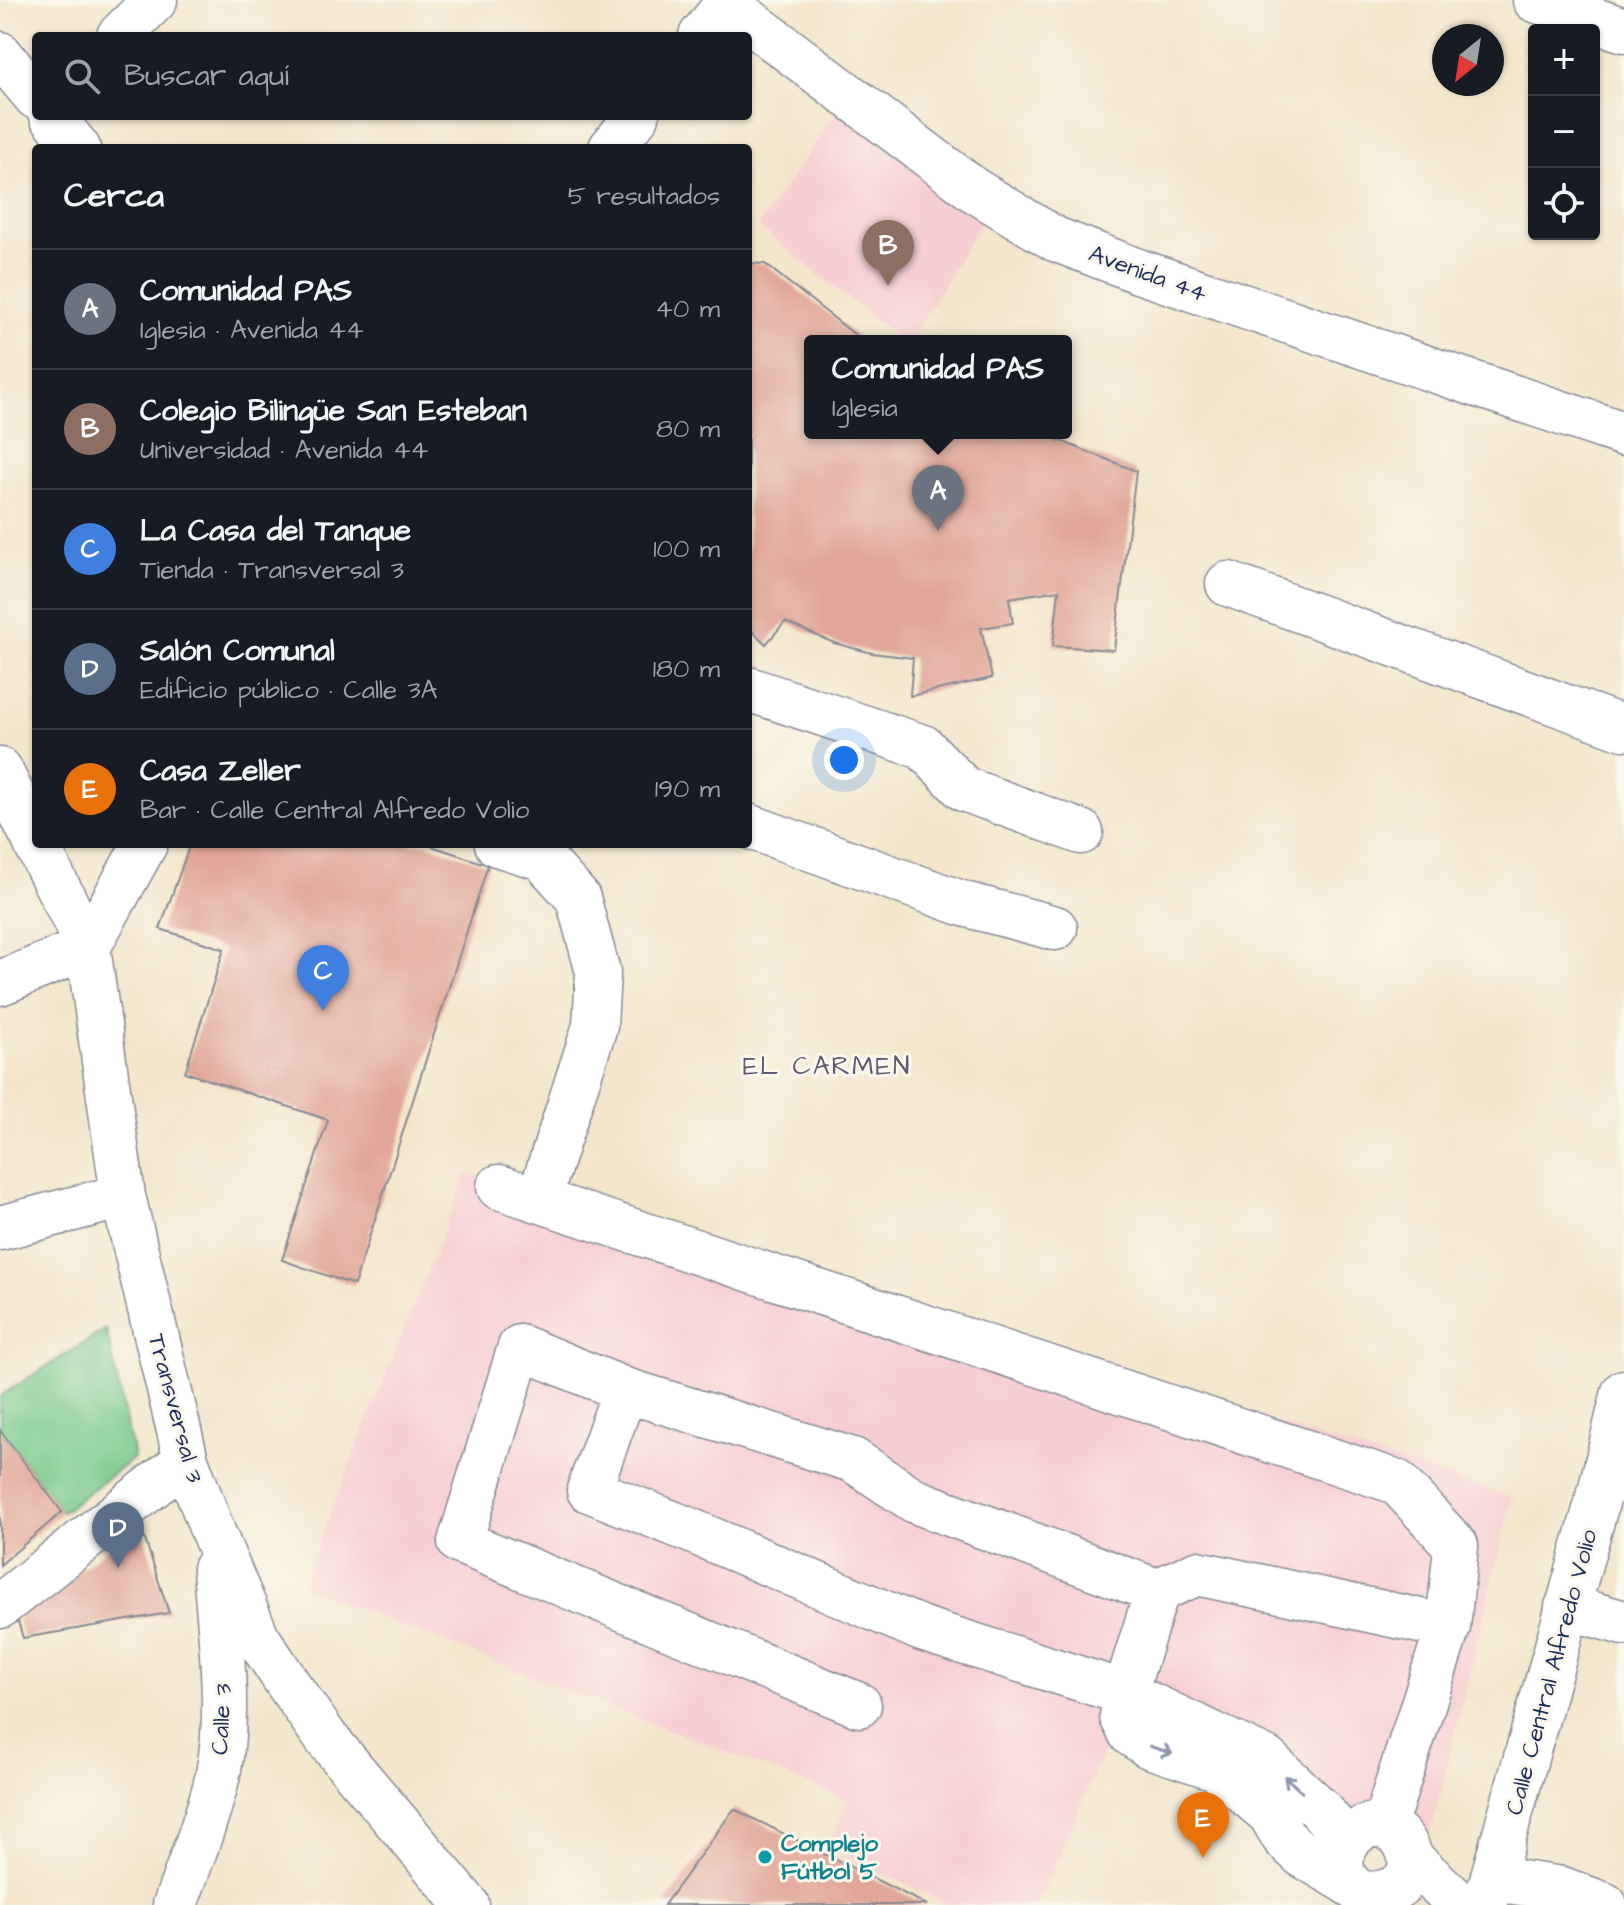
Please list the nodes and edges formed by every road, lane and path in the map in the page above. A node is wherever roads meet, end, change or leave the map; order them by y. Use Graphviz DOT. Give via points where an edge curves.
graph roads {
  1 [pos="155,0"];
  2 [pos="1535,0"];
  3 [pos="720,13"];
  4 [pos="1624,30"];
  5 [pos="123,32"];
  6 [pos="747,32"];
  7 [pos="752,35"];
  8 [pos="0,54"];
  9 [pos="32,92"];
  10 [pos="55,120"];
  11 [pos="634,120"];
  12 [pos="75,144"];
  13 [pos="614,144"];
  14 [pos="1624,434"];
  15 [pos="1228,584"];
  16 [pos="752,690"];
  17 [pos="1624,728"];
  18 [pos="0,770"];
  19 [pos="752,827"];
  20 [pos="1081,832"];
  21 [pos="32,836"];
  22 [pos="38,848"];
  23 [pos="143,848"];
  24 [pos="510,848"];
  25 [pos="1055,928"];
  26 [pos="88,947"];
  27 [pos="0,983"];
  28 [pos="123,1196"];
  29 [pos="0,1228"];
  30 [pos="625,1390"];
  31 [pos="1624,1392"];
  32 [pos="186,1460"];
  33 [pos="1612,1494"];
  34 [pos="211,1527"];
  35 [pos="1157,1591"];
  36 [pos="0,1606"];
  37 [pos="1567,1607"];
  38 [pos="1624,1623"];
  39 [pos="1448,1627"];
  40 [pos="1125,1693"];
  41 [pos="859,1705"];
  42 [pos="1412,1860"];
  43 [pos="1365,1870"];
  44 [pos="1480,1896"];
  45 [pos="175,1905"];
  46 [pos="467,1905"];
  47 [pos="1605,1905"];
  1 -- 5 [label="street"];
  2 -- 4 [label="street"];
  3 -- 6 [label="street, Avenida 44"];
  7 -- 14 [label="street, Avenida 44" via="974,190 1055,239"];
  8 -- 9 [label="street"];
  10 -- 12 [label="street"];
  11 -- 13 [label="street"];
  15 -- 17 [label="street"];
  16 -- 20 [label="street" via="923,747 964,789"];
  18 -- 21 [label="street, Transversal 3"];
  19 -- 25 [label="street" via="964,904"];
  22 -- 26 [label="street, Transversal 3"];
  23 -- 26 [label="street"];
  24 -- 39 [label="street" via="542,858 578,898 598,972 595,1026 519,1193 1397,1482 1456,1546"];
  26 -- 27 [label="street"];
  26 -- 28 [label="street, Transversal 3"];
  28 -- 29 [label="street"];
  28 -- 32 [label="street, Transversal 3"];
  30 -- 35 [label="street" via="853,1460 915,1501"];
  30 -- 40 [label="street" via="589,1490 922,1629"];
  30 -- 41 [label="street" via="520,1347 460,1542"];
  31 -- 33 [label="street, Calle Central Alfredo Volio"];
  32 -- 34 [label="street, Transversal 3"];
  32 -- 36 [label="street"];
  33 -- 37 [label="street, Calle Central Alfredo Volio"];
  34 -- 45 [label="street, Calle 3" via="223,1669 222,1743 217,1782"];
  34 -- 46 [label="street, Transversal 3" via="257,1637 290,1687 326,1738"];
  35 -- 39 [label="street" via="1197,1573"];
  35 -- 40 [label="street"];
  37 -- 38 [label="street"];
  37 -- 44 [label="street, Calle Central Alfredo Volio"];
  39 -- 43 [label="street"];
  40 -- 43 [label="street" via="1266,1759 1320,1809"];
  42 -- 43 [label="street" via="1404,1838"];
  42 -- 43 [label="street" via="1405,1882 1387,1894"];
  42 -- 44 [label="street"];
  44 -- 47 [label="street" via="1562,1889"];
}
